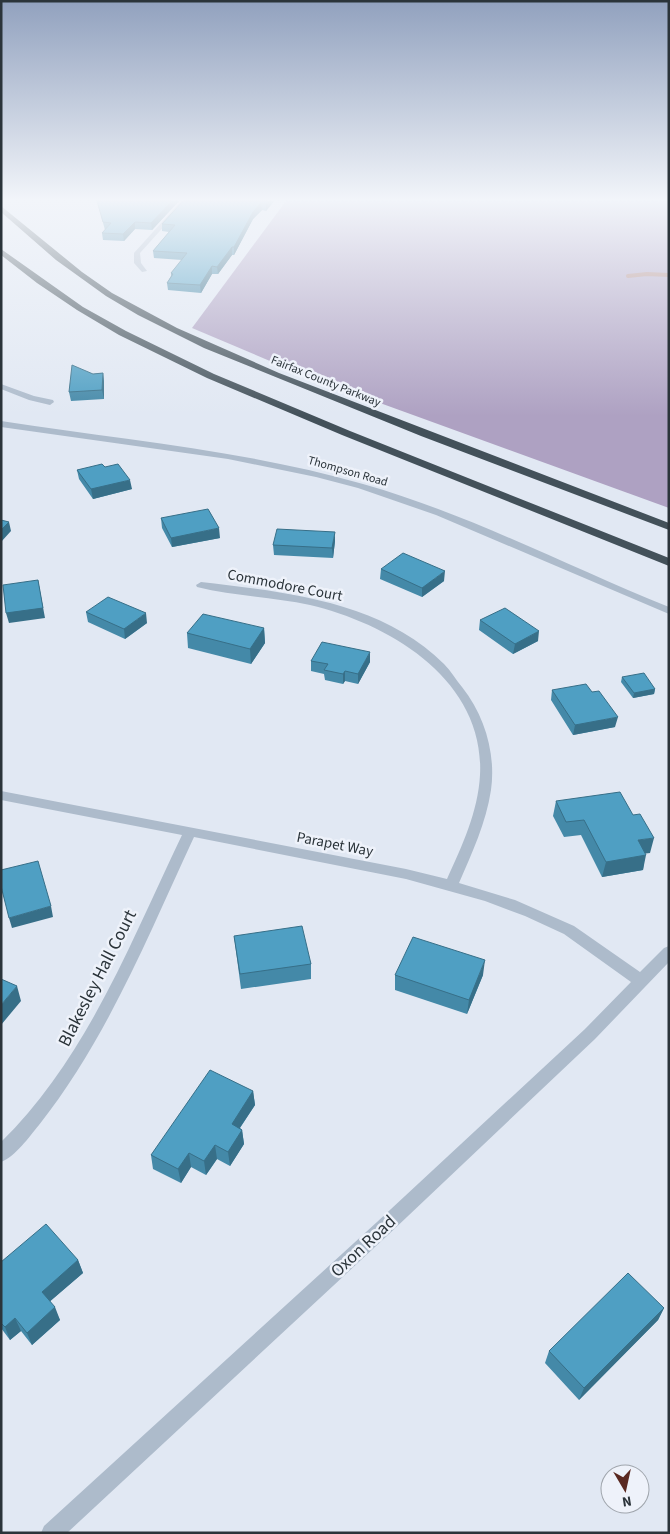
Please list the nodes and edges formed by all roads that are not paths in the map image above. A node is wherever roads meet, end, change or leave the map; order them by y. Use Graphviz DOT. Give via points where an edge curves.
graph roads {
  1 [pos="28,273"];
  2 [pos="77,273"];
  3 [pos="1,386"];
  4 [pos="50,402"];
  5 [pos="1,424"];
  6 [pos="669,527"];
  7 [pos="669,562"];
  8 [pos="201,585"];
  9 [pos="669,611"];
  10 [pos="1,795"];
  11 [pos="190,832"];
  12 [pos="451,885"];
  13 [pos="669,952"];
  14 [pos="641,981"];
  15 [pos="1,1154"];
  16 [pos="51,1533"];
  1 -- 7 [label="highway" via="91,314 191,367 284,408"];
  2 -- 6 [label="highway, Fairfax County Parkway" via="125,303 269,373"];
  3 -- 4 [label="street"];
  5 -- 9 [label="street, Thompson Road" via="252,461 354,484 457,520 609,588"];
  8 -- 12 [label="street, Commodore Court" via="259,592 352,613 425,652 458,687 481,732 486,776 483,801 472,838"];
  10 -- 11 [label="street, Parapet Way"];
  11 -- 12 [label="street, Parapet Way"];
  11 -- 15 [label="street, Blakesley Hall Court" via="104,1013 85,1046 51,1097"];
  12 -- 14 [label="street, Parapet Way" via="515,906 571,931"];
  13 -- 14 [label="street, Oxon Road"];
  14 -- 16 [label="street, Oxon Road" via="590,1034 383,1228"];
}
